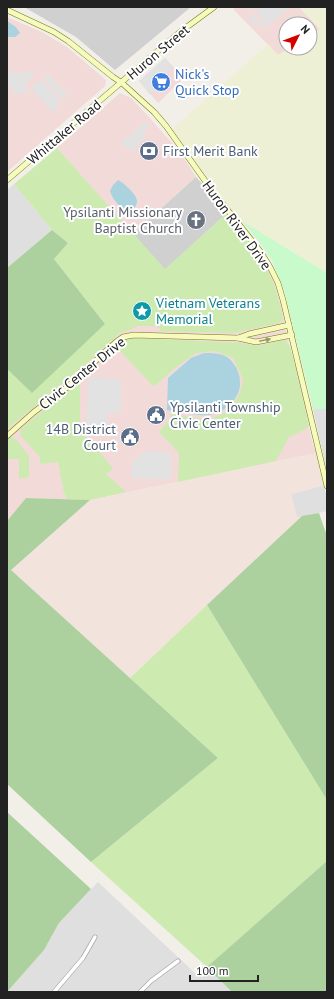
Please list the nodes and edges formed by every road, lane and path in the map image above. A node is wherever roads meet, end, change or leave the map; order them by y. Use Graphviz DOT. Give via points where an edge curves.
graph roads {
  1 [pos="214,7"];
  2 [pos="7,10"];
  3 [pos="122,83"];
  4 [pos="7,180"];
  5 [pos="290,325"];
  6 [pos="292,335"];
  7 [pos="238,338"];
  8 [pos="7,436"];
  9 [pos="327,486"];
  10 [pos="95,937"];
  11 [pos="178,961"];
  12 [pos="54,992"];
  13 [pos="140,992"];
  1 -- 3 [label="main road, Huron Street" via="180,32"];
  2 -- 3 [label="main road, Huron River Drive" via="56,33"];
  3 -- 4 [label="main road, Whittaker Road"];
  3 -- 5 [label="main road, Huron River Drive" via="154,112 260,251 278,283"];
  5 -- 6 [label="main road, Huron River Drive"];
  5 -- 7 [label="main road, Civic Center Drive"];
  7 -- 6 [label="main road, Civic Center Drive, one-way" via="256,342"];
  6 -- 9 [label="main road, Huron River Drive"];
  7 -- 8 [label="main road, Civic Center Drive" via="134,335 123,337"];
  10 -- 12 [label="street" via="83,958"];
  11 -- 13 [label="street"];
}
